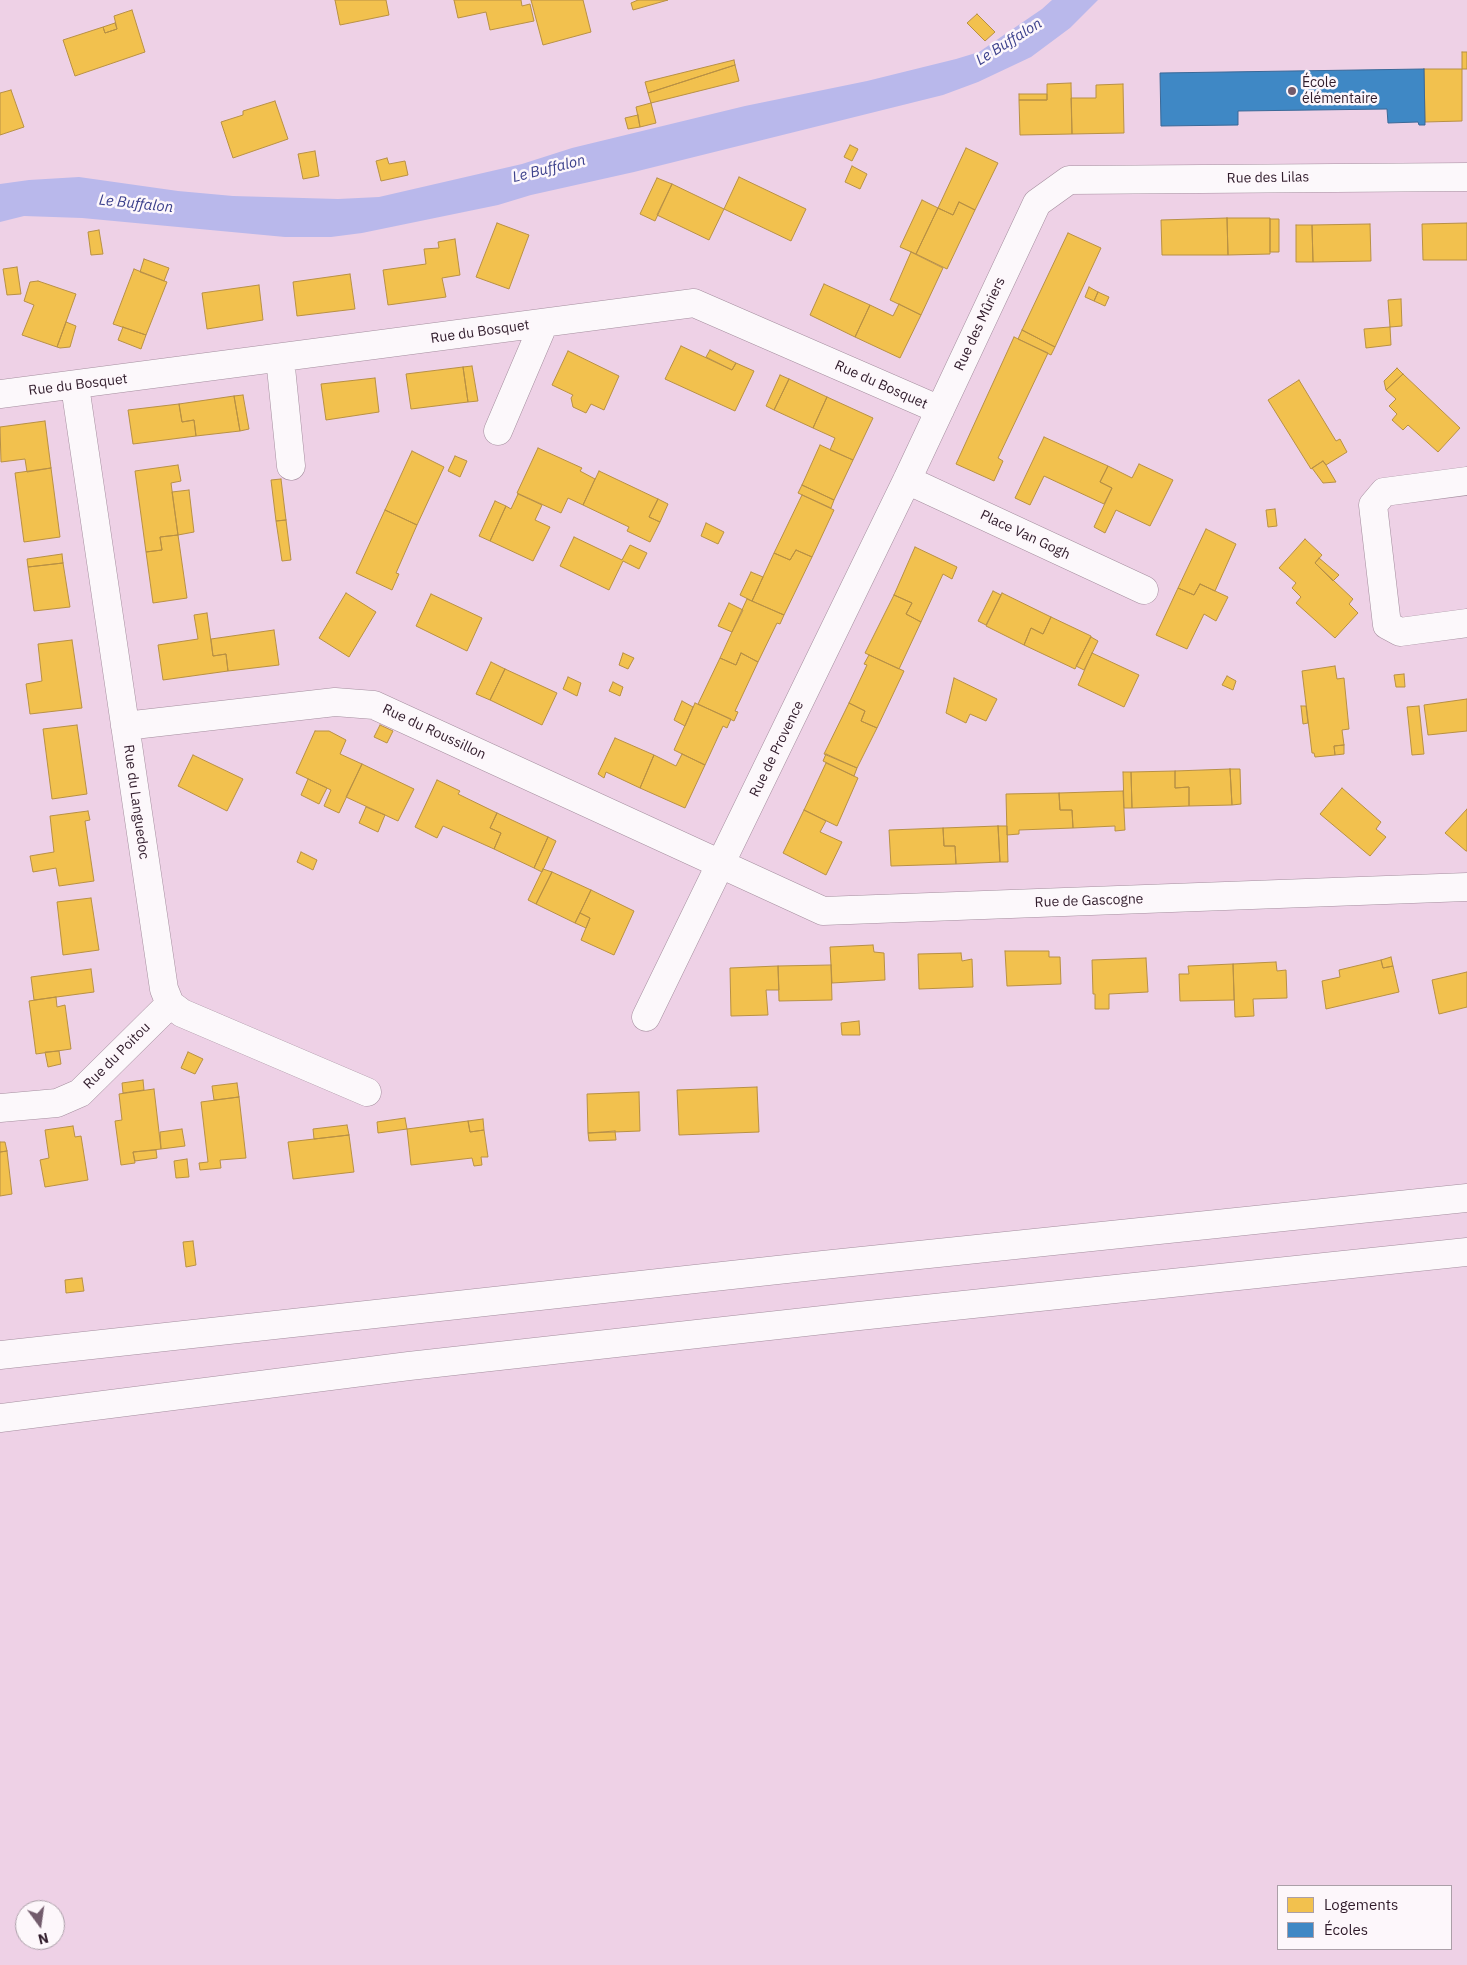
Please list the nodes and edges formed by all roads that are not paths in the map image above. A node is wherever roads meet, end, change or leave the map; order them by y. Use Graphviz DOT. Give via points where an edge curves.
graph roads {
  1 [pos="1467,177"];
  2 [pos="1069,180"];
  3 [pos="544,323"];
  4 [pos="280,358"];
  5 [pos="75,386"];
  6 [pos="0,394"];
  7 [pos="940,410"];
  8 [pos="498,431"];
  9 [pos="291,466"];
  10 [pos="907,480"];
  11 [pos="1467,481"];
  12 [pos="1144,590"];
  13 [pos="1467,623"];
  14 [pos="125,726"];
  15 [pos="722,863"];
  16 [pos="1467,887"];
  17 [pos="170,1004"];
  18 [pos="646,1017"];
  19 [pos="367,1092"];
  20 [pos="0,1108"];
  21 [pos="1467,1198"];
  22 [pos="1467,1252"];
  23 [pos="0,1354"];
  24 [pos="0,1418"];
  1 -- 2 [label="street, Rue des Lilas"];
  2 -- 7 [label="street, Rue des Mûriers" via="1037,203"];
  3 -- 4 [label="street, Rue du Bosquet"];
  3 -- 7 [label="street, Rue du Bosquet" via="694,303"];
  3 -- 8 [label="street"];
  4 -- 5 [label="street, Rue du Bosquet"];
  4 -- 9 [label="street"];
  5 -- 6 [label="street, Rue du Bosquet"];
  5 -- 14 [label="street, Rue du Languedoc"];
  7 -- 10 [label="street, Rue des Mûriers"];
  10 -- 12 [label="street, Place Van Gogh"];
  10 -- 15 [label="street, Rue de Provence"];
  11 -- 13 [label="street" via="1384,492 1373,505 1387,625 1400,632"];
  14 -- 15 [label="street, Rue du Roussillon" via="336,702 374,705"];
  14 -- 17 [label="street, Rue du Languedoc" via="164,989"];
  15 -- 16 [label="street, Rue de Gascogne" via="823,911"];
  15 -- 18 [label="street, Rue de Provence"];
  17 -- 19 [label="street" via="182,1013"];
  17 -- 20 [label="street, Rue du Poitou" via="80,1093 57,1103"];
  21 -- 23 [label="street"];
  22 -- 24 [label="street" via="409,1366"];
}
